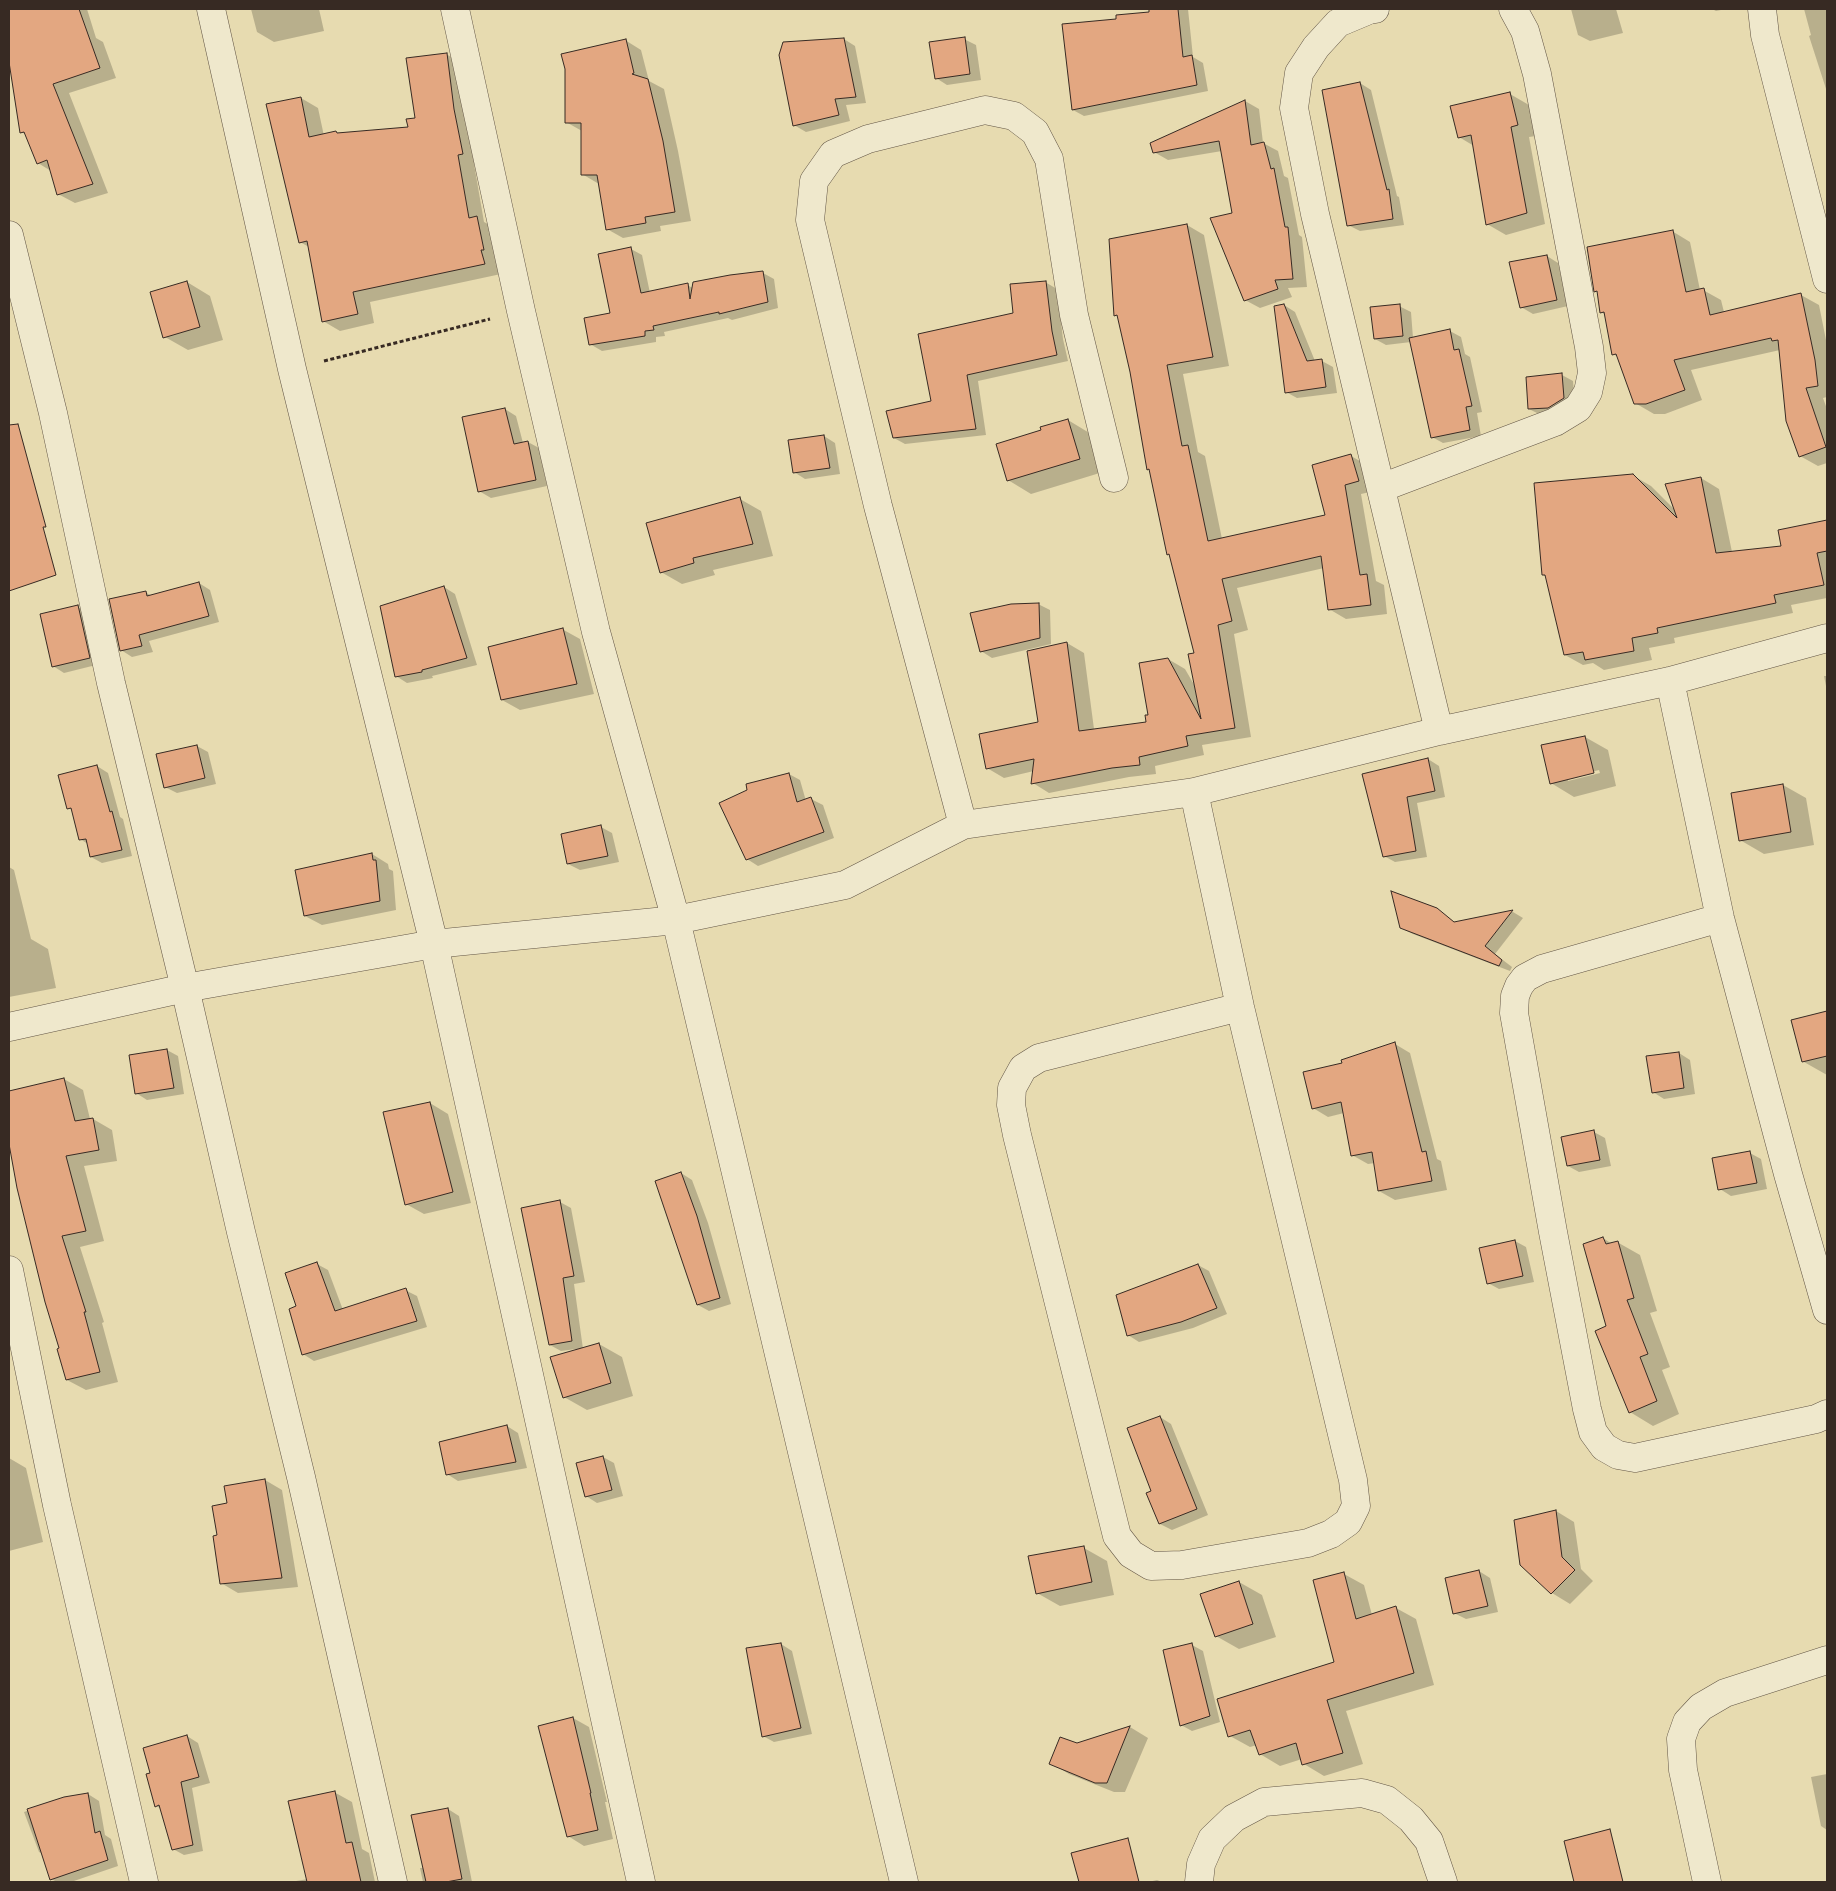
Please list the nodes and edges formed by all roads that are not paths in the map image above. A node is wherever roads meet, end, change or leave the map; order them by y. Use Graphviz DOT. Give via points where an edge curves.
graph roads {
  1 [pos="210,9"];
  2 [pos="455,9"];
  3 [pos="1375,9"];
  4 [pos="1513,9"];
  5 [pos="1762,9"];
  6 [pos="9,235"];
  7 [pos="1827,279"];
  8 [pos="1114,478"];
  9 [pos="1381,488"];
  10 [pos="1827,638"];
  11 [pos="1670,681"];
  12 [pos="1439,731"];
  13 [pos="1194,792"];
  14 [pos="963,825"];
  15 [pos="1720,918"];
  16 [pos="676,920"];
  17 [pos="434,944"];
  18 [pos="185,988"];
  19 [pos="1240,1007"];
  20 [pos="9,1027"];
  21 [pos="9,1270"];
  22 [pos="1827,1310"];
  23 [pos="1827,1414"];
  24 [pos="1827,1660"];
  25 [pos="144,1882"];
  26 [pos="393,1882"];
  27 [pos="641,1882"];
  28 [pos="904,1882"];
  29 [pos="1199,1882"];
  30 [pos="1444,1882"];
  31 [pos="1707,1882"];
  1 -- 17 [label="street" via="292,369"];
  2 -- 16 [label="street" via="596,632"];
  3 -- 9 [label="street" via="1338,23 1316,47 1298,73 1294,108 1315,214"];
  4 -- 9 [label="street" via="1526,31 1537,74 1588,347 1592,373 1588,392 1578,408 1555,422"];
  5 -- 7 [label="street" via="1765,35"];
  6 -- 18 [label="street" via="53,413 111,683"];
  8 -- 14 [label="street" via="1074,315 1049,159 1035,132 1014,116 985,110 868,139 833,154 814,181 810,220 878,506"];
  9 -- 12 [label="street"];
  10 -- 11 [label="street"];
  11 -- 12 [label="street"];
  11 -- 15 [label="street"];
  12 -- 13 [label="street"];
  13 -- 14 [label="street"];
  13 -- 19 [label="street"];
  14 -- 16 [label="street" via="845,885"];
  15 -- 22 [label="street"];
  15 -- 23 [label="street" via="1542,969 1525,978 1516,996 1514,1013 1592,1432 1604,1447 1618,1455 1635,1458"];
  16 -- 17 [label="street"];
  16 -- 28 [label="street"];
  17 -- 18 [label="street"];
  17 -- 27 [label="street"];
  18 -- 20 [label="street"];
  18 -- 26 [label="street" via="302,1477"];
  19 -- 19 [label="street" via="1354,1480 1356,1506 1348,1522 1331,1534 1308,1543 1182,1565 1151,1566 1131,1554 1117,1536 1017,1135 1011,1105 1012,1088 1023,1068 1039,1058"];
  21 -- 25 [label="street" via="59,1515"];
  24 -- 31 [label="street" via="1725,1692 1701,1707 1687,1722 1681,1739 1683,1770"];
  29 -- 30 [label="street" via="1200,1864 1212,1839 1234,1818 1264,1802 1362,1793 1387,1800 1411,1819 1429,1841"];
}
